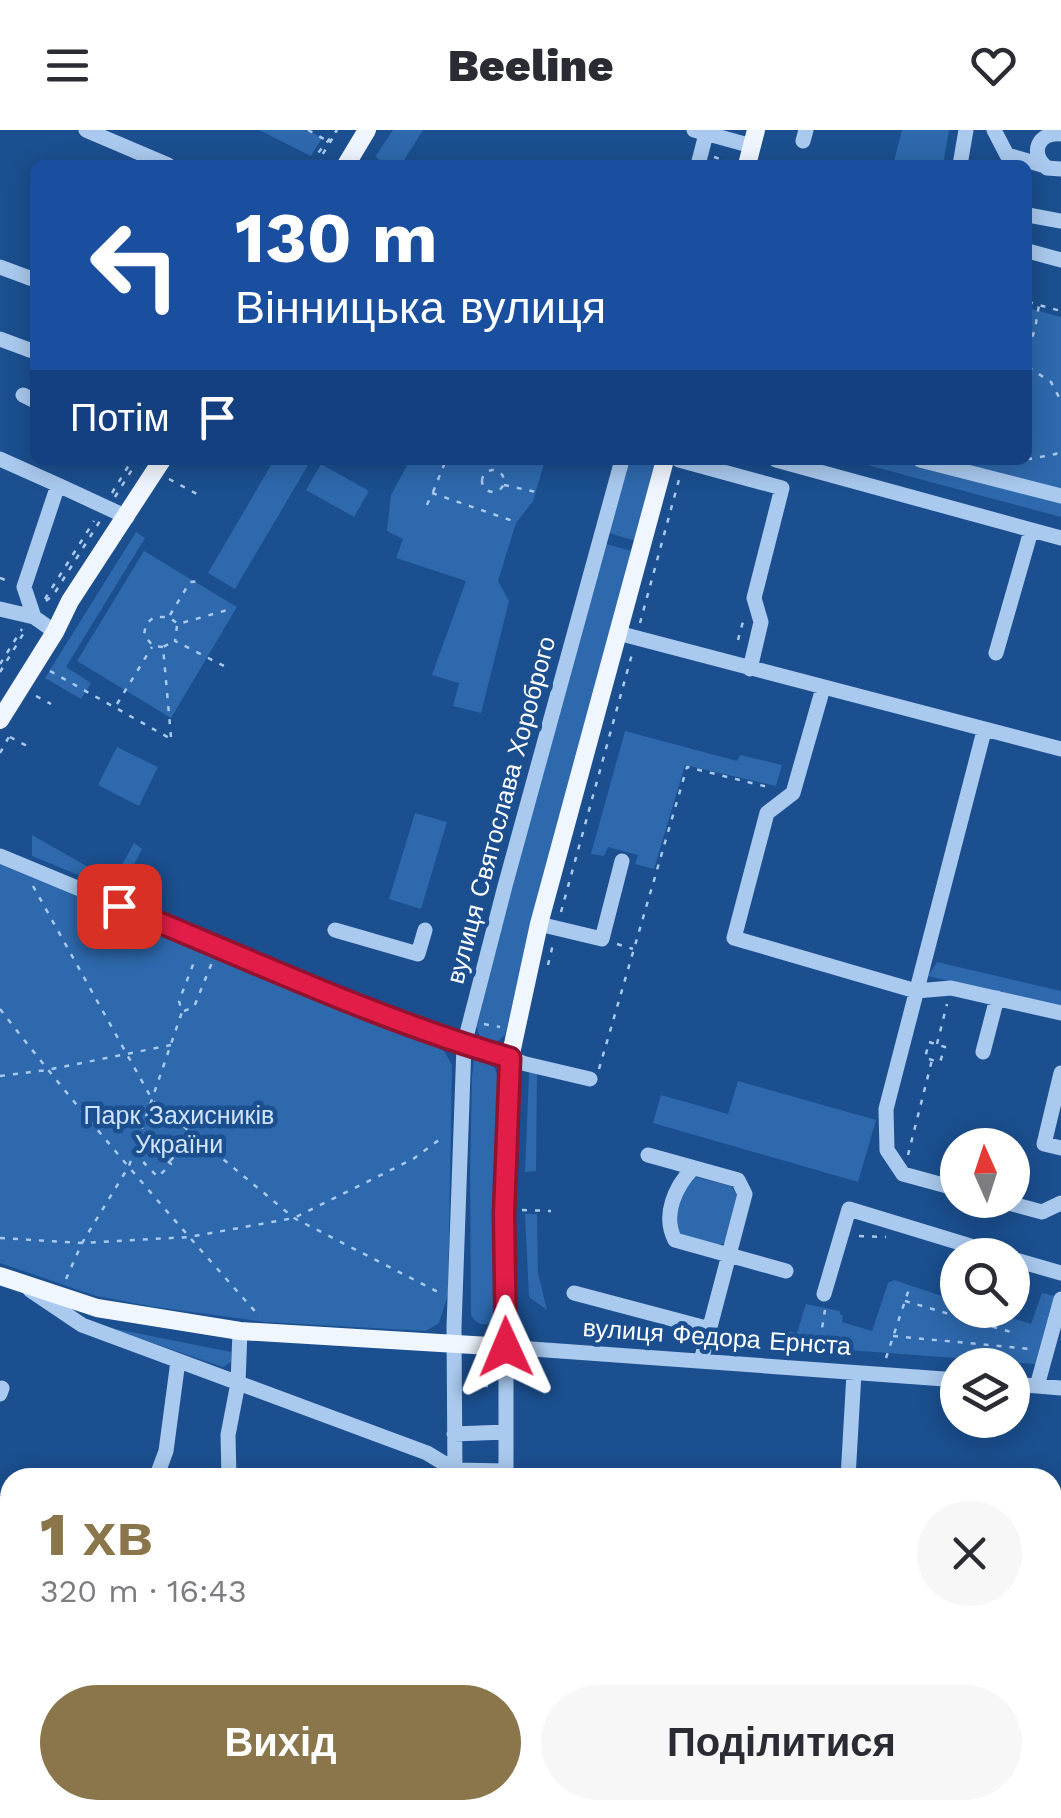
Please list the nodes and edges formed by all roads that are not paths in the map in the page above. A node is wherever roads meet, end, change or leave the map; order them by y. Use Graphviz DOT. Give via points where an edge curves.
graph roads {
  1 [pos="86,130"];
  2 [pos="367,130"];
  3 [pos="966,130"];
  4 [pos="994,130"];
  5 [pos="702,132"];
  6 [pos="1061,134"];
  7 [pos="754,138"];
  8 [pos="158,160"];
  9 [pos="349,160"];
  10 [pos="699,160"];
  11 [pos="961,160"];
  12 [pos="1024,160"];
  13 [pos="1032,162"];
  14 [pos="1042,165"];
  15 [pos="1061,168"];
  16 [pos="1032,216"];
  17 [pos="1061,221"];
  18 [pos="1032,252"];
  19 [pos="1061,260"];
  20 [pos="0,268"];
  21 [pos="30,278"];
  22 [pos="0,339"];
  23 [pos="30,350"];
  24 [pos="0,460"];
  25 [pos="159,465"];
  26 [pos="621,465"];
  27 [pos="664,465"];
  28 [pos="697,465"];
  29 [pos="794,465"];
  30 [pos="940,465"];
  31 [pos="58,485"];
  32 [pos="1061,496"];
  33 [pos="127,517"];
  34 [pos="1032,531"];
  35 [pos="1061,538"];
  36 [pos="0,609"];
  37 [pos="32,616"];
  38 [pos="55,632"];
  39 [pos="627,636"];
  40 [pos="996,653"];
  41 [pos="750,669"];
  42 [pos="824,688"];
  43 [pos="4,728"];
  44 [pos="984,731"];
  45 [pos="1061,749"];
  46 [pos="0,856"];
  47 [pos="622,861"];
  48 [pos="548,926"];
  49 [pos="335,930"];
  50 [pos="425,930"];
  51 [pos="916,990"];
  52 [pos="997,998"];
  53 [pos="1061,1012"];
  54 [pos="464,1045"];
  55 [pos="983,1052"];
  56 [pos="510,1058"];
  57 [pos="1061,1073"];
  58 [pos="590,1080"];
  59 [pos="1061,1148"];
  60 [pos="648,1155"];
  61 [pos="693,1168"];
  62 [pos="940,1184"];
  63 [pos="1061,1203"];
  64 [pos="1030,1209"];
  65 [pos="944,1238"];
  66 [pos="729,1255"];
  67 [pos="1030,1264"];
  68 [pos="786,1271"];
  69 [pos="1061,1273"];
  70 [pos="0,1276"];
  71 [pos="18,1282"];
  72 [pos="574,1293"];
  73 [pos="826,1299"];
  74 [pos="1061,1299"];
  75 [pos="710,1329"];
  76 [pos="240,1331"];
  77 [pos="455,1343"];
  78 [pos="506,1347"];
  79 [pos="178,1361"];
  80 [pos="701,1361"];
  81 [pos="854,1372"];
  82 [pos="940,1379"];
  83 [pos="238,1384"];
  84 [pos="1030,1385"];
  85 [pos="1037,1386"];
  86 [pos="1061,1388"];
  87 [pos="506,1432"];
  88 [pos="454,1434"];
  89 [pos="160,1468"];
  90 [pos="229,1468"];
  91 [pos="446,1468"];
  92 [pos="454,1468"];
  93 [pos="506,1468"];
  94 [pos="849,1468"];
  1 -- 8 [label="street"];
  2 -- 9 [label="main road"];
  3 -- 11 [label="street"];
  4 -- 12 [label="street" via="1006,155"];
  5 -- 7 [label="street"];
  5 -- 10 [label="street"];
  6 -- 14 [label="street" via="1039,142"];
  13 -- 14 [label="street"];
  14 -- 15 [label="street"];
  16 -- 17 [label="street"];
  18 -- 19 [label="street"];
  20 -- 21 [label="street"];
  22 -- 23 [label="street"];
  24 -- 31 [label="street"];
  25 -- 33 [label="main road"];
  26 -- 54 [label="street, вулиця Святослава Хороброго"];
  27 -- 39 [label="main road"];
  28 -- 41 [label="street" via="782,488 754,598 761,622"];
  29 -- 34 [label="street"];
  30 -- 32 [label="street"];
  31 -- 33 [label="street"];
  31 -- 37 [label="street" via="24,586"];
  33 -- 38 [label="main road"];
  34 -- 35 [label="street"];
  34 -- 40 [label="street"];
  36 -- 37 [label="street"];
  37 -- 38 [label="street"];
  38 -- 43 [label="main road"];
  39 -- 41 [label="street"];
  39 -- 48 [label="main road"];
  41 -- 42 [label="street"];
  42 -- 44 [label="street"];
  42 -- 51 [label="street" via="814,745 793,792 768,812 734,938"];
  44 -- 45 [label="street"];
  44 -- 51 [label="street"];
  46 -- 54 [label="street"];
  47 -- 48 [label="street" via="602,939"];
  48 -- 56 [label="main road"];
  49 -- 50 [label="street" via="418,954"];
  51 -- 52 [label="street" via="952,988"];
  51 -- 62 [label="street" via="886,1109 886,1150 902,1174"];
  52 -- 53 [label="street"];
  52 -- 55 [label="street"];
  54 -- 56 [label="street"];
  54 -- 77 [label="street, вулиця Святослава Хороброго"];
  56 -- 58 [label="street"];
  56 -- 78 [label="main road"];
  57 -- 59 [label="street" via="1044,1144"];
  60 -- 61 [label="street"];
  61 -- 66 [label="street" via="738,1180 745,1194"];
  61 -- 66 [label="street" via="677,1185 668,1226 675,1240"];
  63 -- 64 [label="street" via="1042,1212"];
  65 -- 73 [label="street" via="849,1209"];
  66 -- 68 [label="street"];
  66 -- 75 [label="street"];
  67 -- 69 [label="street"];
  70 -- 71 [label="main road, вулиця Федора Ернста"];
  71 -- 76 [label="main road, вулиця Федора Ернста" via="97,1308"];
  71 -- 79 [label="street" via="82,1325"];
  72 -- 75 [label="street"];
  74 -- 85 [label="street"];
  75 -- 80 [label="street"];
  76 -- 77 [label="main road, вулиця Федора Ернста"];
  76 -- 83 [label="street"];
  77 -- 78 [label="main road, вулиця Федора Ернста"];
  77 -- 88 [label="street, вулиця Святослава Хороброго"];
  78 -- 80 [label="street, вулиця Федора Ернста"];
  78 -- 87 [label="street"];
  79 -- 83 [label="street"];
  79 -- 89 [label="street"];
  80 -- 81 [label="street, вулиця Федора Ернста"];
  81 -- 82 [label="street, вулиця Федора Ернста"];
  81 -- 94 [label="street"];
  83 -- 90 [label="street"];
  83 -- 91 [label="street" via="427,1453"];
  84 -- 85 [label="street"];
  85 -- 86 [label="street"];
  87 -- 88 [label="street"];
  87 -- 93 [label="street"];
  88 -- 92 [label="street, вулиця Святослава Хороброго"];
}
